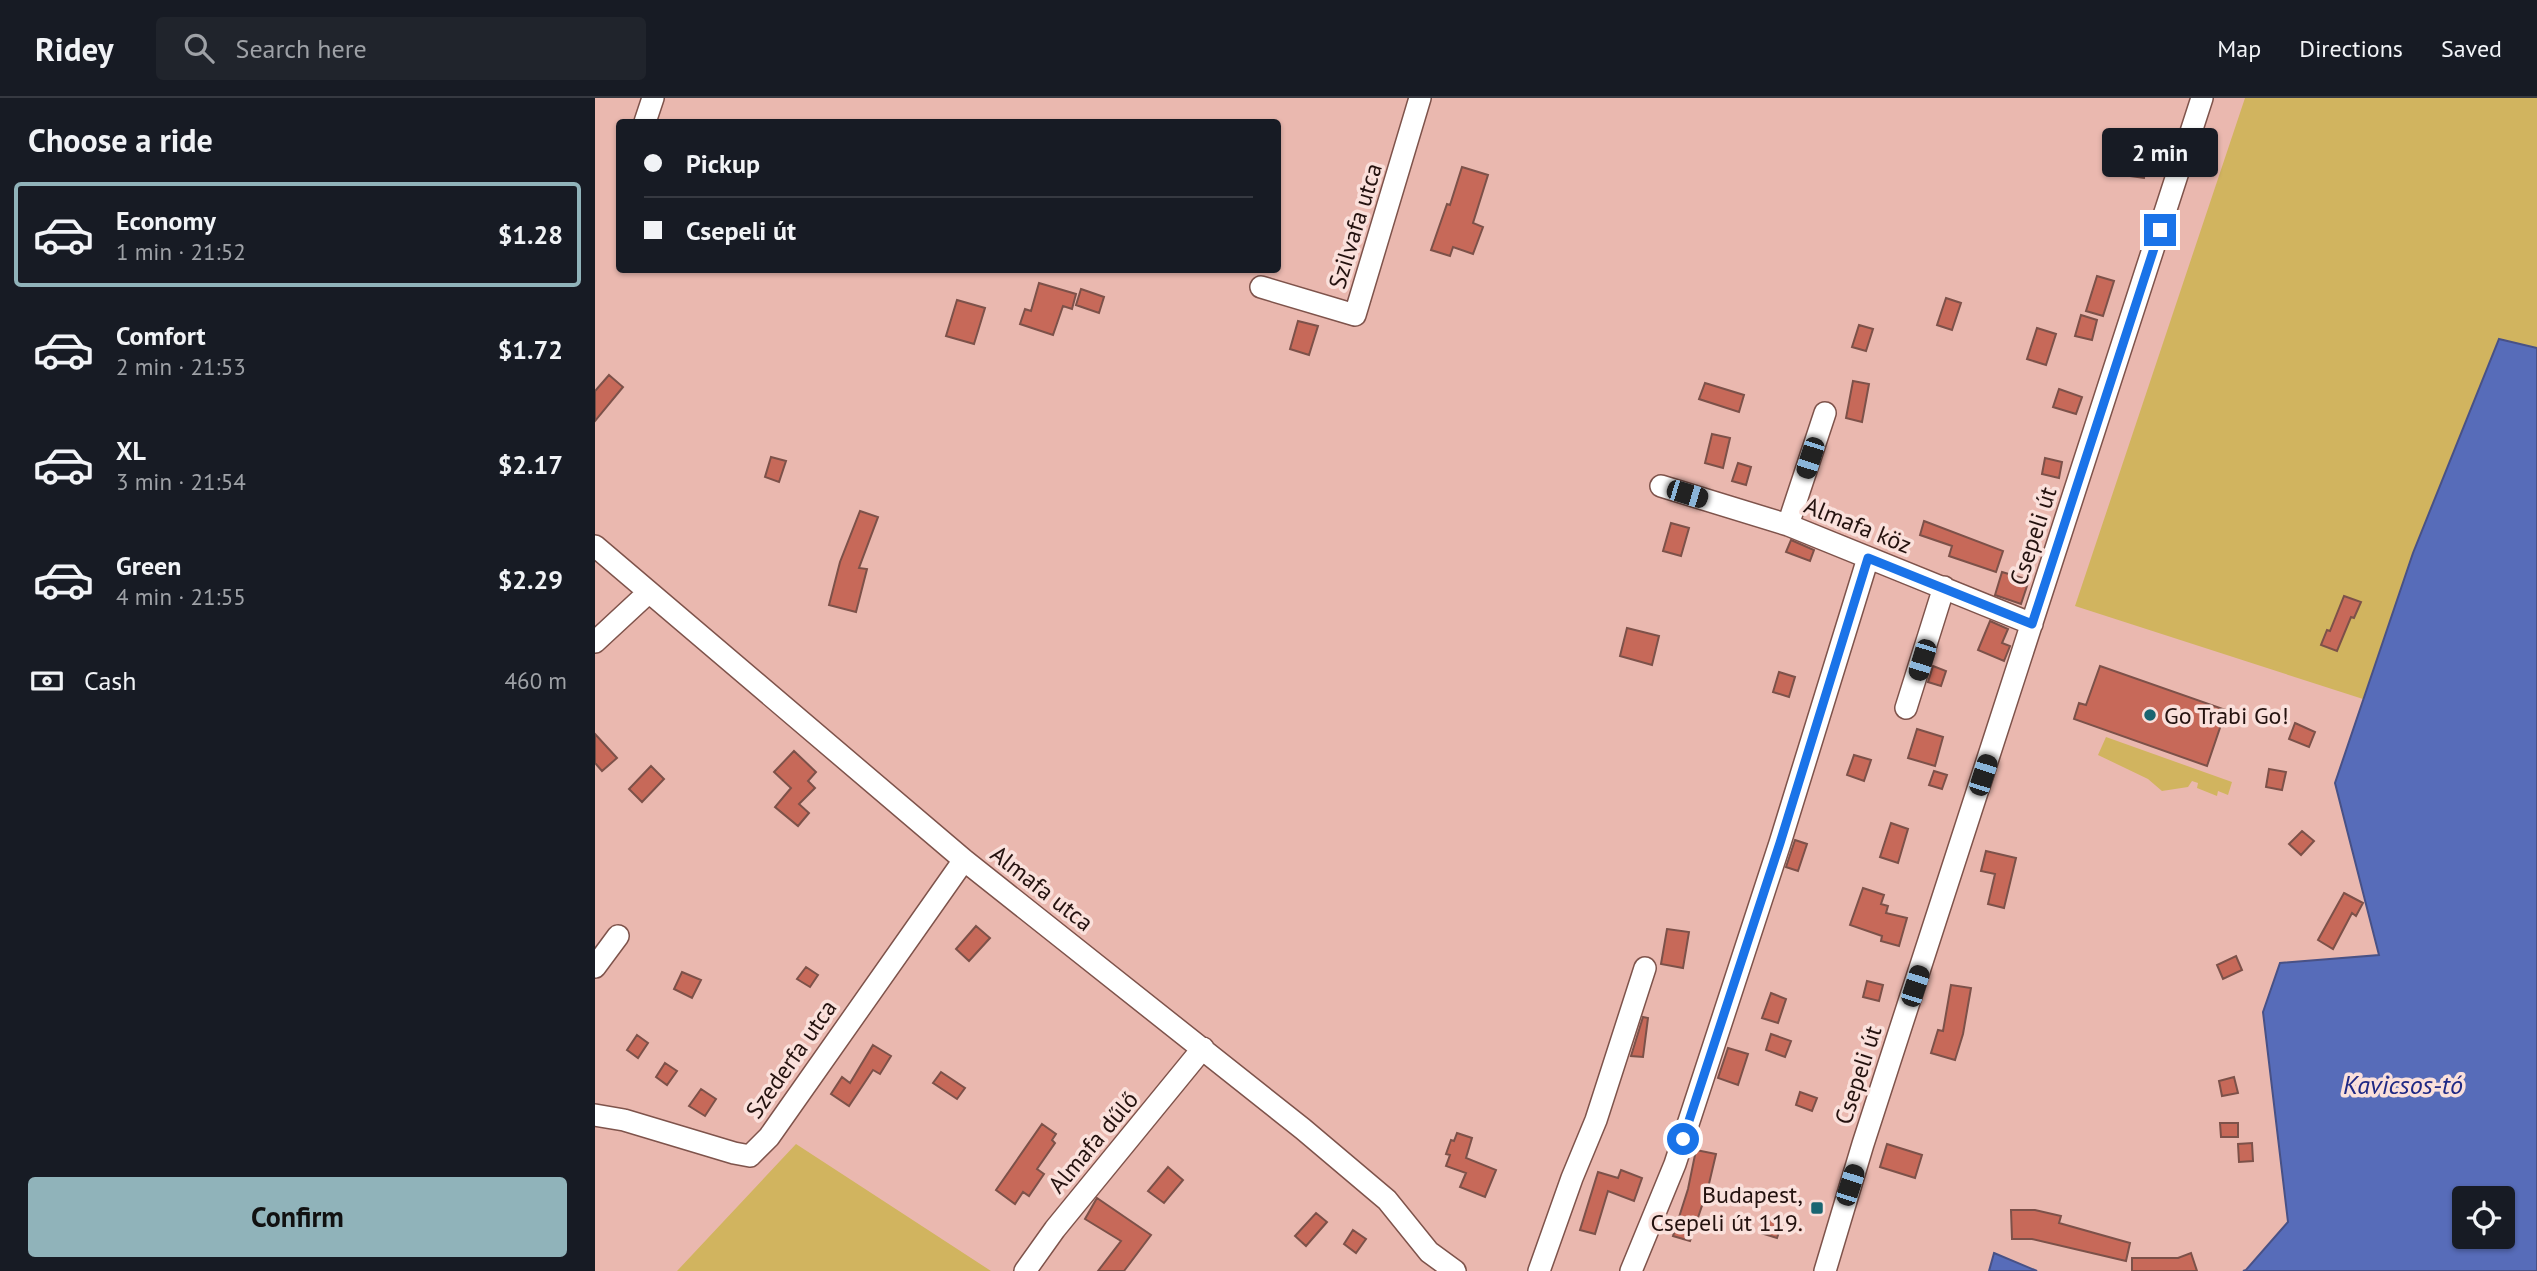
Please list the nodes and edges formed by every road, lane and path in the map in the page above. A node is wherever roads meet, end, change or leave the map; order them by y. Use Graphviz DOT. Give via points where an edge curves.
graph roads {
  1 [pos="653,98"];
  2 [pos="1420,98"];
  3 [pos="2203,98"];
  4 [pos="646,119"];
  5 [pos="1261,287"];
  6 [pos="1825,414"];
  7 [pos="1661,486"];
  8 [pos="1788,526"];
  9 [pos="595,547"];
  10 [pos="1868,558"];
  11 [pos="1944,587"];
  12 [pos="649,592"];
  13 [pos="2032,624"];
  14 [pos="595,642"];
  15 [pos="1906,708"];
  16 [pos="964,860"];
  17 [pos="618,936"];
  18 [pos="595,967"];
  19 [pos="1645,968"];
  20 [pos="1203,1048"];
  21 [pos="595,1115"];
  22 [pos="1025,1271"];
  23 [pos="1455,1271"];
  24 [pos="1539,1271"];
  25 [pos="1631,1271"];
  26 [pos="1825,1271"];
  1 -- 4 [label="street"];
  2 -- 5 [label="street, Szilvafa utca" via="1355,315"];
  3 -- 13 [label="street, Csepeli út"];
  6 -- 8 [label="street"];
  7 -- 8 [label="street, Almafa köz"];
  8 -- 10 [label="street, Almafa köz"];
  9 -- 12 [label="street, Almafa utca"];
  10 -- 11 [label="street, Almafa köz"];
  10 -- 25 [label="street" via="1675,1164"];
  11 -- 13 [label="street, Almafa köz"];
  11 -- 15 [label="street"];
  12 -- 14 [label="street"];
  12 -- 16 [label="street, Almafa utca"];
  13 -- 26 [label="street, Csepeli út"];
  16 -- 20 [label="street, Almafa utca"];
  16 -- 21 [label="street, Szederfa utca" via="769,1137 750,1156"];
  17 -- 18 [label="street"];
  19 -- 24 [label="street" via="1596,1120"];
  20 -- 22 [label="street, Almafa dűlő"];
  20 -- 23 [label="street, Almafa utca" via="1387,1200 1429,1252"];
}
